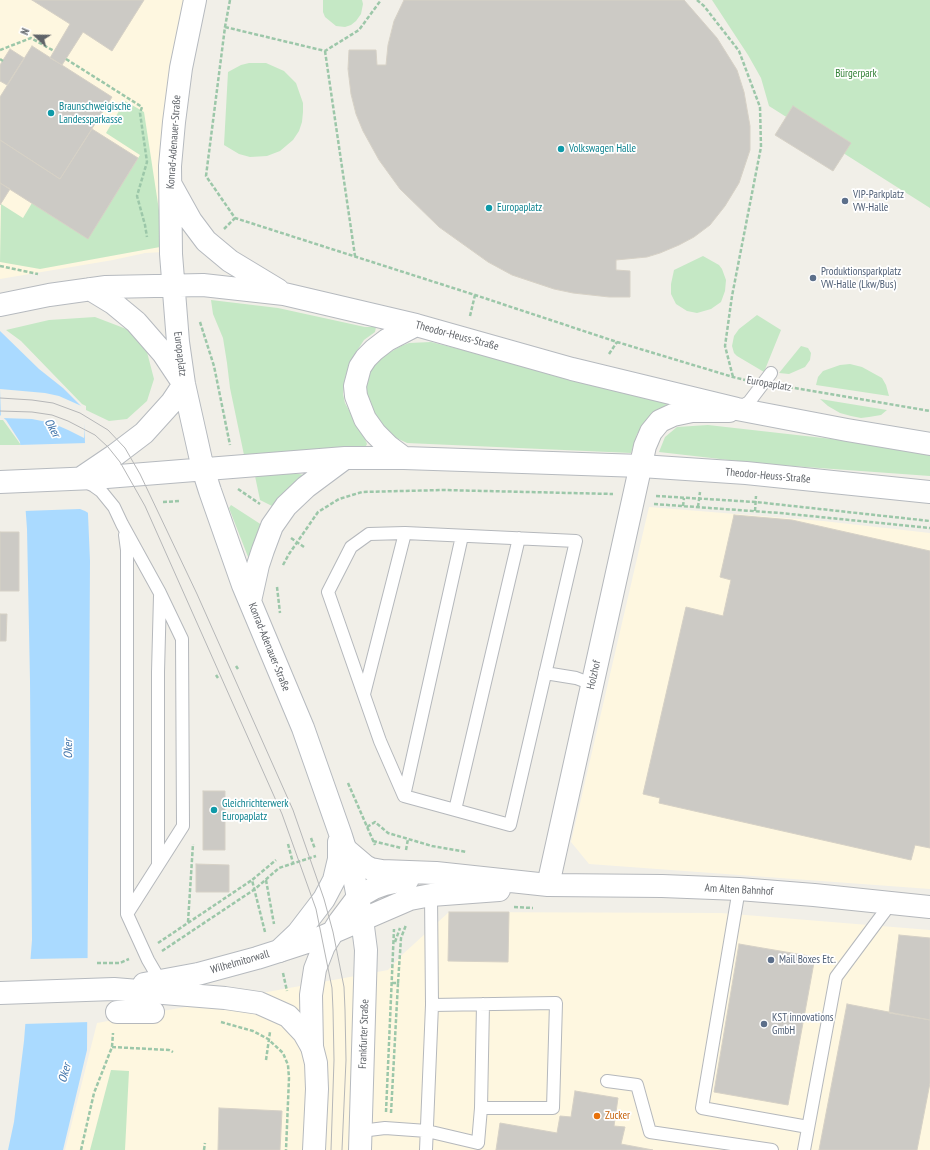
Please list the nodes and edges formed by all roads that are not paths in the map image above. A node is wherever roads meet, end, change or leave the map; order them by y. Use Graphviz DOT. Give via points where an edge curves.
graph roads {
  1 [pos="195,0"];
  2 [pos="170,183"];
  3 [pos="173,286"];
  4 [pos="90,289"];
  5 [pos="284,294"];
  6 [pos="0,305"];
  7 [pos="416,325"];
  8 [pos="771,373"];
  9 [pos="184,384"];
  10 [pos="737,409"];
  11 [pos="930,444"];
  12 [pos="345,458"];
  13 [pos="404,458"];
  14 [pos="641,466"];
  15 [pos="203,469"];
  16 [pos="90,478"];
  17 [pos="1,482"];
  18 [pos="894,487"];
  19 [pos="930,487"];
  20 [pos="930,492"];
  21 [pos="122,524"];
  22 [pos="405,533"];
  23 [pos="462,536"];
  24 [pos="519,538"];
  25 [pos="160,593"];
  26 [pos="250,601"];
  27 [pos="545,674"];
  28 [pos="592,684"];
  29 [pos="364,694"];
  30 [pos="404,796"];
  31 [pos="455,810"];
  32 [pos="338,825"];
  33 [pos="345,848"];
  34 [pos="158,866"];
  35 [pos="436,873"];
  36 [pos="548,885"];
  37 [pos="739,889"];
  38 [pos="431,895"];
  39 [pos="358,897"];
  40 [pos="891,903"];
  41 [pos="930,907"];
  42 [pos="127,914"];
  43 [pos="362,919"];
  44 [pos="333,932"];
  45 [pos="279,951"];
  46 [pos="105,989"];
  47 [pos="5,993"];
  48 [pos="160,995"];
  49 [pos="483,1004"];
  50 [pos="432,1005"];
  51 [pos="115,1020"];
  52 [pos="312,1047"];
  53 [pos="607,1081"];
  54 [pos="481,1108"];
  55 [pos="808,1127"];
  56 [pos="427,1130"];
  57 [pos="360,1140"];
  58 [pos="477,1146"];
  59 [pos="314,1150"];
  60 [pos="426,1150"];
  61 [pos="772,1150"];
  62 [pos="804,1150"];
  1 -- 2 [label="main road, Konrad-Adenauer-Straße" via="181,68"];
  2 -- 3 [label="main road, Konrad-Adenauer-Straße"];
  2 -- 5 [label="main road" via="191,221 206,241 230,261"];
  3 -- 4 [label="main road"];
  3 -- 5 [label="main road, Theodor-Heuss-Straße" via="217,286"];
  3 -- 9 [label="main road, Europaplatz"];
  4 -- 6 [label="main road"];
  4 -- 9 [label="main road" via="136,322"];
  5 -- 7 [label="main road, Theodor-Heuss-Straße"];
  7 -- 10 [label="main road, Theodor-Heuss-Straße" via="572,369"];
  7 -- 13 [label="main road" via="374,350 360,367 355,386 365,419 375,434"];
  8 -- 10 [label="lane" via="749,402"];
  9 -- 15 [label="main road, Europaplatz"];
  9 -- 16 [label="main road" via="172,402 144,433"];
  10 -- 11 [label="main road, Theodor-Heuss-Straße"];
  10 -- 14 [label="main road, Theodor-Heuss-Straße" via="725,412 692,411 660,421 651,432"];
  12 -- 13 [label="main road, Theodor-Heuss-Straße"];
  12 -- 15 [label="main road, Theodor-Heuss-Straße"];
  12 -- 26 [label="main road" via="306,487 286,506 272,526 258,565"];
  13 -- 14 [label="main road, Theodor-Heuss-Straße"];
  14 -- 18 [label="main road, Theodor-Heuss-Straße"];
  14 -- 28 [label="main road, Holzhof"];
  15 -- 16 [label="main road"];
  15 -- 26 [label="main road, Konrad-Adenauer-Straße"];
  16 -- 17 [label="main road"];
  16 -- 21 [label="lane" via="114,507"];
  18 -- 19 [label="main road, Theodor-Heuss-Straße"];
  18 -- 20 [label="main road, Theodor-Heuss-Straße"];
  21 -- 25 [label="lane"];
  21 -- 42 [label="lane" via="127,550"];
  22 -- 23 [label="lane"];
  22 -- 29 [label="lane"];
  22 -- 29 [label="lane" via="369,534 351,547 328,592"];
  23 -- 24 [label="lane"];
  23 -- 30 [label="lane"];
  24 -- 27 [label="lane" via="576,541"];
  24 -- 31 [label="lane"];
  25 -- 34 [label="lane"];
  25 -- 34 [label="lane" via="182,639 183,826"];
  26 -- 32 [label="main road, Konrad-Adenauer-Straße"];
  27 -- 28 [label="lane" via="576,678"];
  27 -- 31 [label="lane" via="510,825"];
  28 -- 36 [label="main road, Holzhof"];
  29 -- 30 [label="lane" via="380,741"];
  30 -- 31 [label="lane"];
  32 -- 33 [label="main road, Konrad-Adenauer-Straße"];
  32 -- 45 [label="main road, Konrad-Adenauer-Straße" via="340,859 334,880 311,917"];
  33 -- 35 [label="main road, Am Alten Bahnhof" via="371,869"];
  33 -- 39 [label="main road, Konrad-Adenauer-Straße"];
  34 -- 42 [label="lane"];
  35 -- 36 [label="main road, Am Alten Bahnhof"];
  35 -- 39 [label="main road, Am Alten Bahnhof" via="385,884"];
  36 -- 37 [label="main road, Am Alten Bahnhof"];
  36 -- 38 [label="main road, Am Alten Bahnhof"];
  37 -- 40 [label="main road, Am Alten Bahnhof"];
  37 -- 55 [label="lane" via="702,1108"];
  38 -- 43 [label="main road, Am Alten Bahnhof" via="410,899"];
  38 -- 50 [label="lane"];
  39 -- 43 [label="main road, Konrad-Adenauer-Straße"];
  39 -- 44 [label="main road"];
  40 -- 41 [label="main road, Am Alten Bahnhof"];
  40 -- 55 [label="lane" via="836,977"];
  42 -- 48 [label="lane" via="147,956"];
  43 -- 44 [label="main road, Wilhelmitorwall"];
  43 -- 57 [label="main road, Frankfurter Straße" via="366,950"];
  44 -- 45 [label="main road, Wilhelmitorwall"];
  44 -- 52 [label="main road" via="320,955 313,980"];
  45 -- 48 [label="main road, Wilhelmitorwall" via="198,974"];
  46 -- 47 [label="main road, Wilhelmitorwall"];
  46 -- 48 [label="main road, Wilhelmitorwall"];
  46 -- 51 [label="lane"];
  48 -- 51 [label="main road"];
  48 -- 52 [label="main road, Wilhelmitorwall" via="225,998 259,1003 288,1016 304,1033"];
  49 -- 50 [label="lane"];
  49 -- 54 [label="lane"];
  49 -- 54 [label="lane" via="556,1003 553,1108"];
  50 -- 56 [label="lane"];
  52 -- 59 [label="main road" via="317,1072"];
  53 -- 61 [label="lane" via="637,1085 650,1132"];
  54 -- 58 [label="lane"];
  55 -- 62 [label="lane"];
  56 -- 57 [label="lane" via="385,1128"];
  56 -- 58 [label="lane"];
  56 -- 60 [label="lane"];
}
